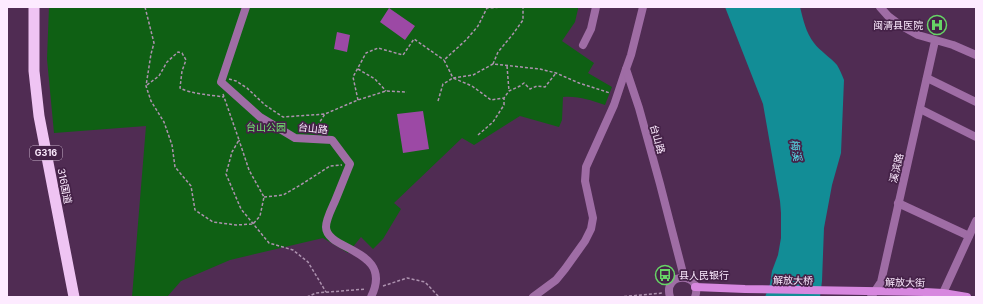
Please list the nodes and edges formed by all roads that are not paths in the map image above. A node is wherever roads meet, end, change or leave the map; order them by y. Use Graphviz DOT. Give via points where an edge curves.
graph roads {
  1 [pos="34,7"];
  2 [pos="246,7"];
  3 [pos="596,7"];
  4 [pos="643,7"];
  5 [pos="880,7"];
  6 [pos="936,41"];
  7 [pos="583,45"];
  8 [pos="976,55"];
  9 [pos="626,69"];
  10 [pos="927,78"];
  11 [pos="976,102"];
  12 [pos="920,110"];
  13 [pos="976,137"];
  14 [pos="898,202"];
  15 [pos="976,221"];
  16 [pos="972,233"];
  17 [pos="684,277"];
  18 [pos="695,292"];
  19 [pos="841,293"];
  20 [pos="943,293"];
  21 [pos="670,295"];
  22 [pos="873,296"];
  23 [pos="74,297"];
  24 [pos="371,297"];
  25 [pos="533,297"];
  26 [pos="967,297"];
  1 -- 23 [label="highway, 316国道 / G316" via="34,71 38,104"];
  2 -- 24 [label="street, 台山路" via="221,80 260,117 295,138 332,140 350,164 326,227 331,238 350,248 372,265 376,280"];
  3 -- 7 [label="street" via="591,29"];
  4 -- 9 [label="street"];
  5 -- 6 [label="street" via="900,25"];
  6 -- 8 [label="street"];
  6 -- 10 [label="street, 溪滨路"];
  9 -- 17 [label="street, 台山路" via="639,108"];
  9 -- 25 [label="street" via="612,109 586,167 585,181 593,218 591,229 580,249 556,280"];
  10 -- 11 [label="street"];
  10 -- 12 [label="street, 溪滨路"];
  12 -- 13 [label="street"];
  12 -- 14 [label="street, 溪滨路"];
  14 -- 16 [label="street"];
  14 -- 22 [label="street, 溪滨路" via="881,282"];
  15 -- 16 [label="street"];
  16 -- 20 [label="street"];
  17 -- 18 [label="street" via="693,283"];
  17 -- 21 [label="street" via="671,284"];
  18 -- 19 [label="main road, 解放大桥"];
  19 -- 22 [label="main road, 解放大街"];
  20 -- 22 [label="main road, 解放大街"];
  20 -- 26 [label="main road, 解放大街"];
}
